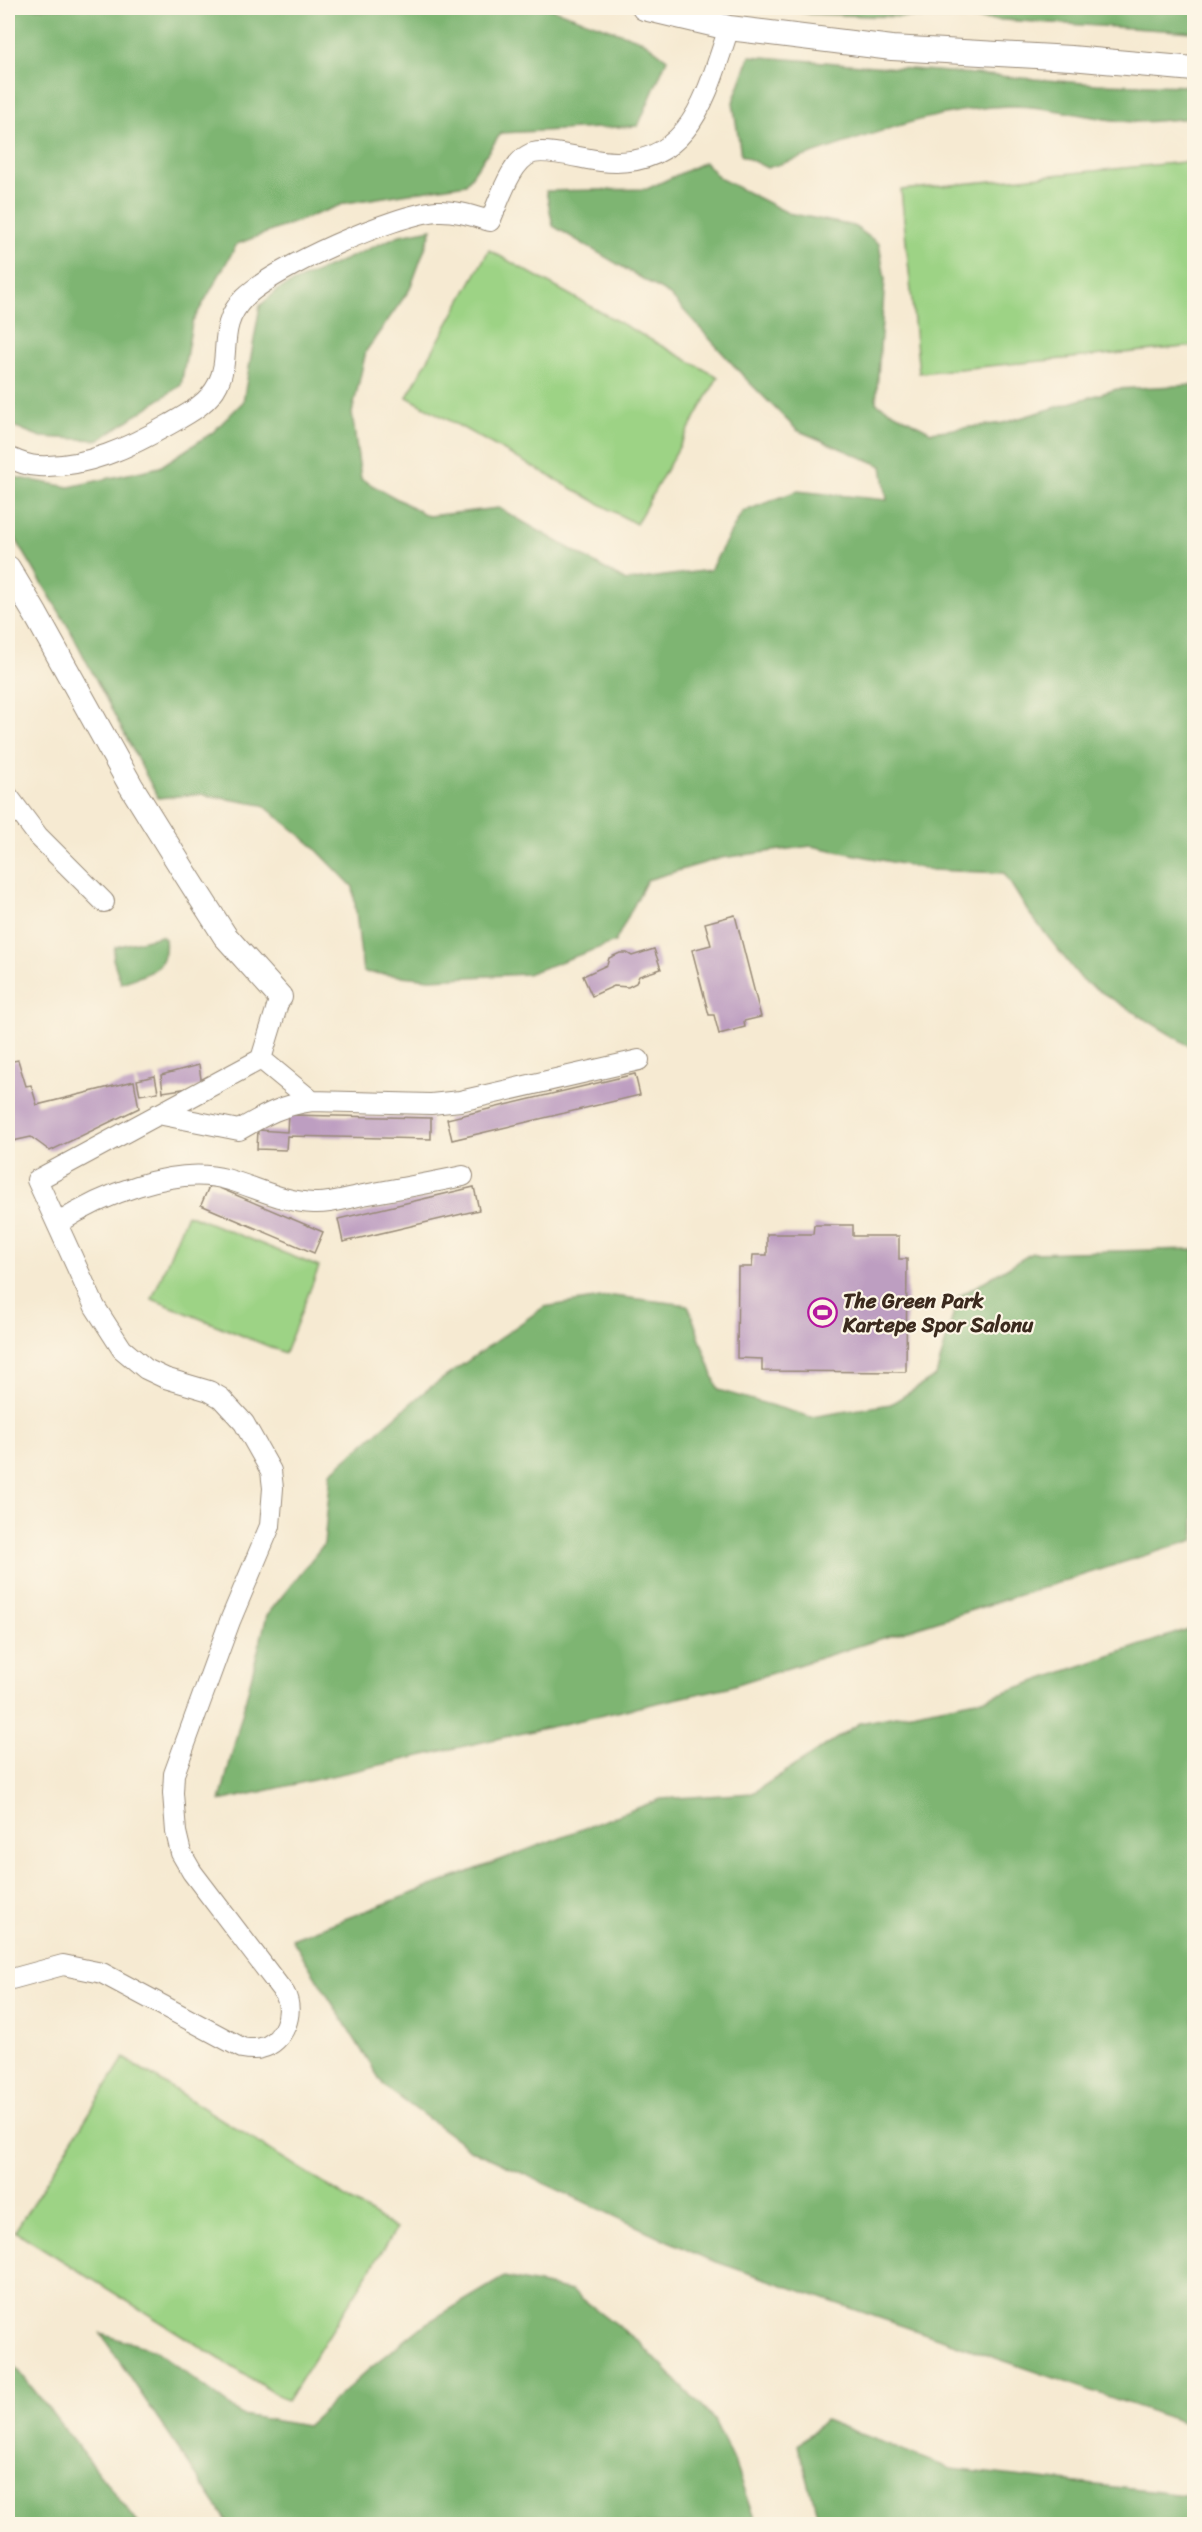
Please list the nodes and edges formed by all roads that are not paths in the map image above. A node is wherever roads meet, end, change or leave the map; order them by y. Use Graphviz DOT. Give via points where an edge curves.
graph roads {
  1 [pos="644,8"];
  2 [pos="729,28"];
  3 [pos="1194,69"];
  4 [pos="8,458"];
  5 [pos="8,568"];
  6 [pos="8,796"];
  7 [pos="104,902"];
  8 [pos="280,997"];
  9 [pos="261,1059"];
  10 [pos="639,1060"];
  11 [pos="312,1101"];
  12 [pos="158,1114"];
  13 [pos="463,1176"];
  14 [pos="57,1224"];
  15 [pos="8,1980"];
  1 -- 2 [label="main road"];
  2 -- 3 [label="main road" via="892,48"];
  2 -- 4 [label="street" via="703,99 689,125 676,141 656,155 617,163 532,153 513,169 490,221 458,212 420,213 313,255 243,299 227,326 219,383 190,412 130,447 100,457 37,466"];
  5 -- 8 [label="main road" via="131,786 195,890 225,936"];
  6 -- 7 [label="street" via="38,836"];
  8 -- 9 [label="street"];
  9 -- 11 [label="street"];
  9 -- 12 [label="street"];
  10 -- 11 [label="street" via="460,1101"];
  11 -- 12 [label="street" via="275,1109 239,1130"];
  12 -- 14 [label="street" via="37,1180"];
  13 -- 14 [label="street" via="316,1203 291,1201 226,1179 189,1176 117,1192"];
  14 -- 15 [label="street" via="94,1307 122,1349 146,1369 222,1398 244,1423 271,1471 270,1526 180,1751 173,1793 176,1832 192,1872 285,1994 290,2002 290,2015 271,2044 242,2048 102,1973 63,1965"];
}
